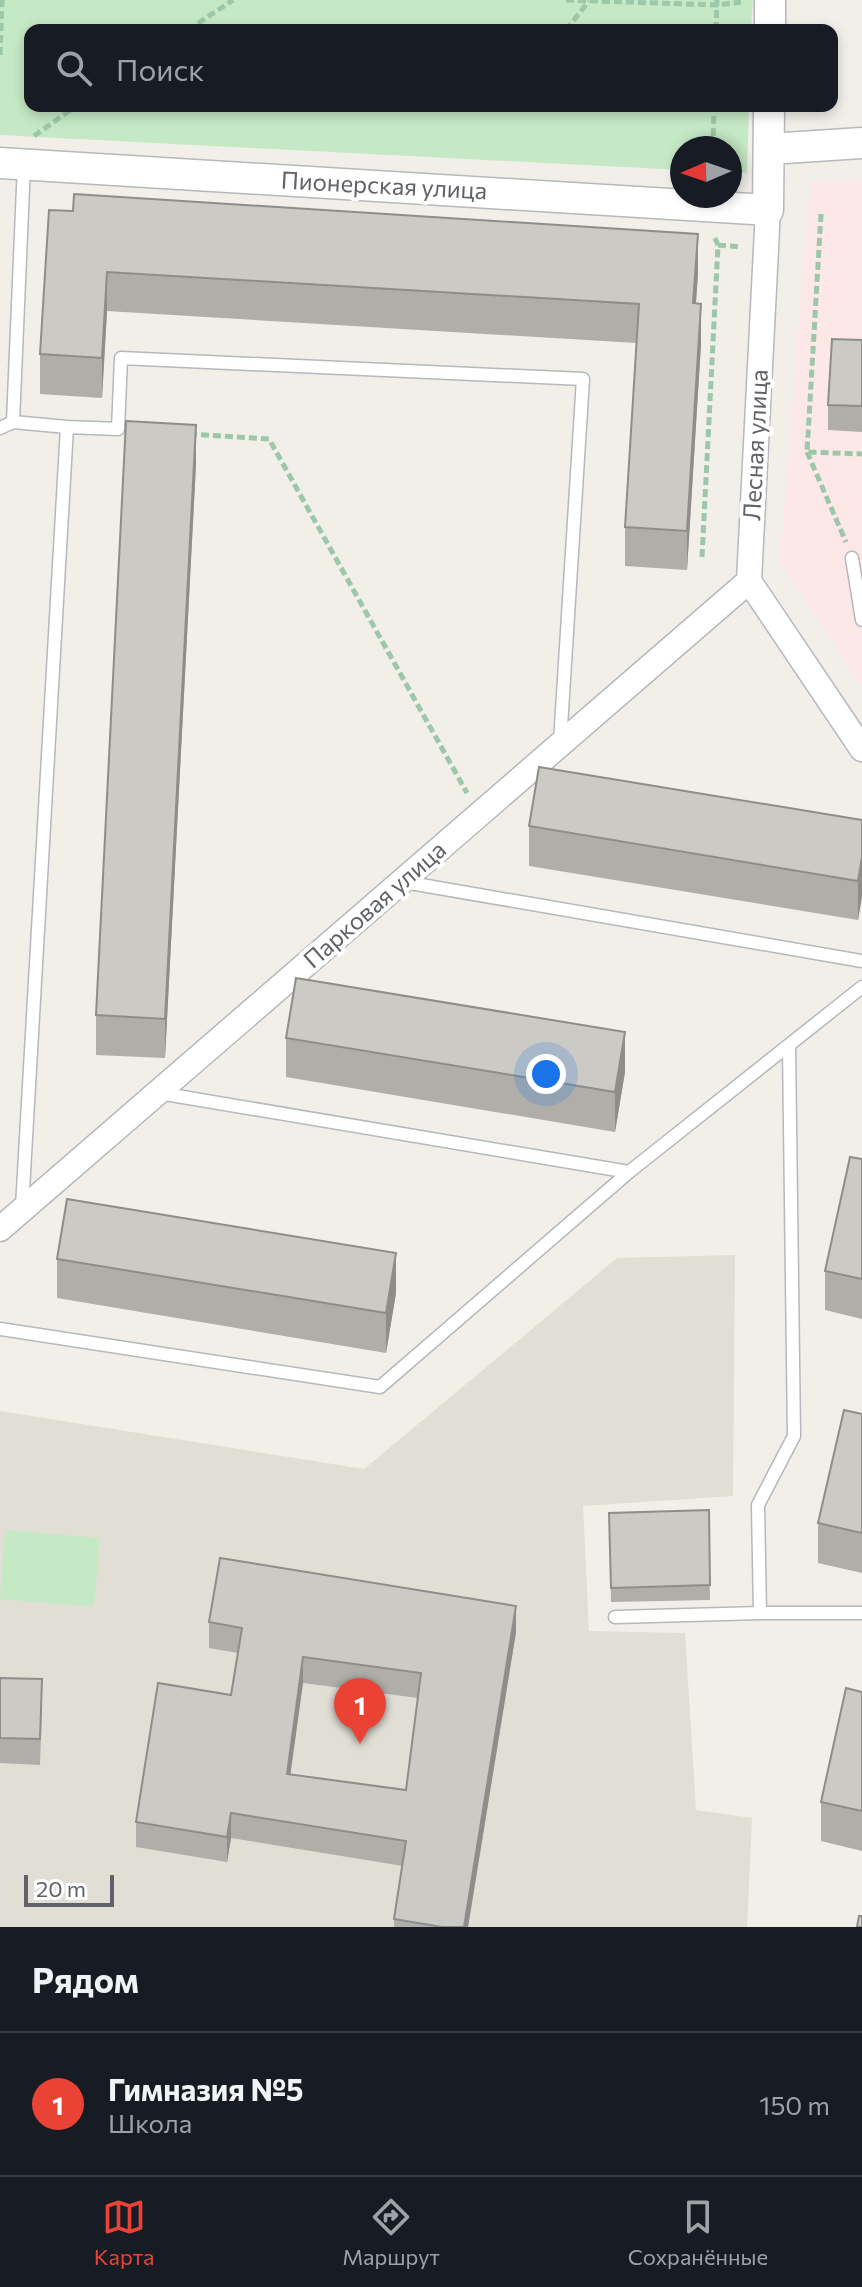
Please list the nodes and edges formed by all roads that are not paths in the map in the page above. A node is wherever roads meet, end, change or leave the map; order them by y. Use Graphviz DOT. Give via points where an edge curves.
graph roads {
  1 [pos="770,0"];
  2 [pos="770,24"];
  3 [pos="769,112"];
  4 [pos="862,143"];
  5 [pos="769,149"];
  6 [pos="12,164"];
  7 [pos="768,210"];
  8 [pos="6,425"];
  9 [pos="67,427"];
  10 [pos="852,558"];
  11 [pos="749,581"];
  12 [pos="862,620"];
  13 [pos="559,746"];
  14 [pos="862,749"];
  15 [pos="402,882"];
  16 [pos="862,961"];
  17 [pos="862,987"];
  18 [pos="789,1045"];
  19 [pos="158,1092"];
  20 [pos="629,1172"];
  21 [pos="22,1211"];
  22 [pos="0,1229"];
  23 [pos="0,1329"];
  24 [pos="760,1613"];
  25 [pos="862,1613"];
  26 [pos="615,1617"];
  1 -- 2 [label="street"];
  3 -- 5 [label="street, Лесная улица"];
  4 -- 5 [label="street"];
  5 -- 7 [label="street, Лесная улица"];
  6 -- 7 [label="street, Пионерская улица"];
  6 -- 8 [label="lane"];
  7 -- 11 [label="street, Лесная улица"];
  8 -- 9 [label="lane"];
  9 -- 13 [label="lane" via="118,429 121,358 583,379"];
  9 -- 21 [label="lane"];
  10 -- 12 [label="lane"];
  11 -- 13 [label="street, Парковая улица"];
  11 -- 14 [label="street"];
  13 -- 15 [label="street, Парковая улица"];
  15 -- 16 [label="lane"];
  15 -- 19 [label="street, Парковая улица"];
  17 -- 18 [label="lane"];
  18 -- 20 [label="lane"];
  18 -- 24 [label="lane" via="794,1436 758,1505"];
  19 -- 20 [label="lane"];
  19 -- 21 [label="street, Парковая улица"];
  20 -- 23 [label="lane" via="380,1387"];
  21 -- 22 [label="street, Парковая улица"];
  24 -- 25 [label="lane"];
  24 -- 26 [label="lane"];
}
